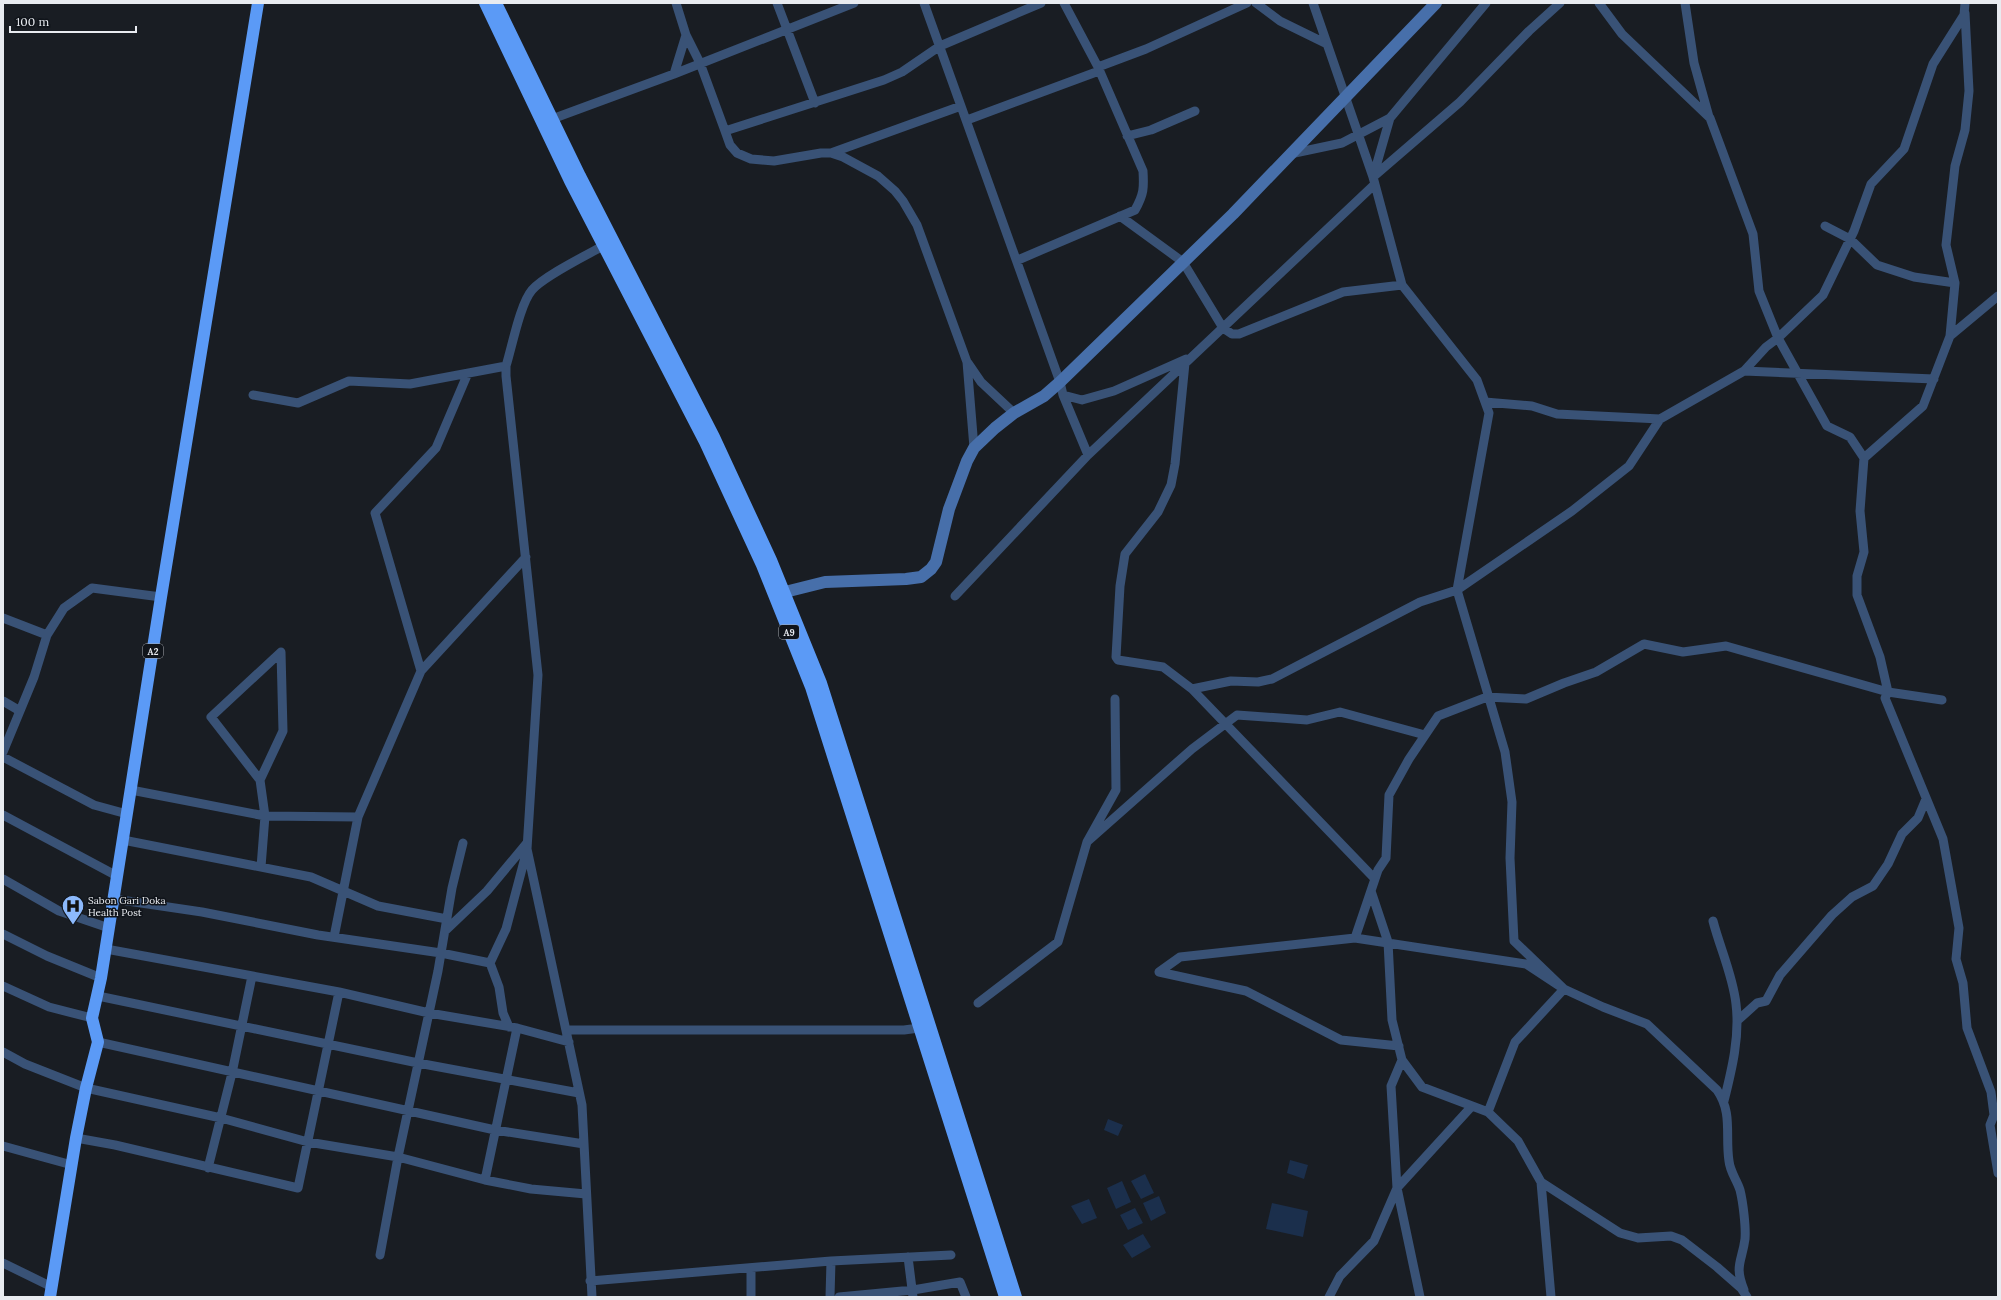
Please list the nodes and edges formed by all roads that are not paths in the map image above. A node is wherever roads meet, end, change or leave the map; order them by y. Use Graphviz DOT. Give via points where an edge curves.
graph roads {
  1 [pos="258,3"];
  2 [pos="485,3"];
  3 [pos="496,3"];
  4 [pos="676,3"];
  5 [pos="777,3"];
  6 [pos="854,3"];
  7 [pos="924,3"];
  8 [pos="1041,3"];
  9 [pos="1064,3"];
  10 [pos="1247,3"];
  11 [pos="1256,3"];
  12 [pos="1313,3"];
  13 [pos="1436,3"];
  14 [pos="1486,3"];
  15 [pos="1560,3"];
  16 [pos="1599,3"];
  17 [pos="1685,3"];
  18 [pos="1965,6"];
  19 [pos="786,28"];
  20 [pos="686,35"];
  21 [pos="1327,44"];
  22 [pos="940,46"];
  23 [pos="700,63"];
  24 [pos="1099,69"];
  25 [pos="674,74"];
  26 [pos="1345,97"];
  27 [pos="815,103"];
  28 [pos="961,106"];
  29 [pos="1195,111"];
  30 [pos="1390,118"];
  31 [pos="1710,118"];
  32 [pos="552,120"];
  33 [pos="967,120"];
  34 [pos="724,131"];
  35 [pos="1358,134"];
  36 [pos="1127,136"];
  37 [pos="831,153"];
  38 [pos="1290,154"];
  39 [pos="1374,181"];
  40 [pos="1120,216"];
  41 [pos="1825,226"];
  42 [pos="1850,239"];
  43 [pos="603,246"];
  44 [pos="1018,260"];
  45 [pos="1183,262"];
  46 [pos="1956,282"];
  47 [pos="1402,285"];
  48 [pos="1998,296"];
  49 [pos="1223,328"];
  50 [pos="1950,336"];
  51 [pos="1778,338"];
  52 [pos="1188,360"];
  53 [pos="967,362"];
  54 [pos="506,366"];
  55 [pos="1744,371"];
  56 [pos="468,373"];
  57 [pos="1799,374"];
  58 [pos="1934,379"];
  59 [pos="1060,382"];
  60 [pos="253,394"];
  61 [pos="1063,395"];
  62 [pos="1485,402"];
  63 [pos="1014,413"];
  64 [pos="1660,419"];
  65 [pos="974,448"];
  66 [pos="1088,455"];
  67 [pos="1864,458"];
  68 [pos="526,557"];
  69 [pos="1457,590"];
  70 [pos="784,592"];
  71 [pos="955,596"];
  72 [pos="161,597"];
  73 [pos="3,618"];
  74 [pos="47,635"];
  75 [pos="421,671"];
  76 [pos="1192,689"];
  77 [pos="1888,692"];
  78 [pos="1487,697"];
  79 [pos="1115,699"];
  80 [pos="1942,700"];
  81 [pos="3,701"];
  82 [pos="20,711"];
  83 [pos="1226,724"];
  84 [pos="1425,735"];
  85 [pos="3,752"];
  86 [pos="3,756"];
  87 [pos="260,780"];
  88 [pos="130,790"];
  89 [pos="1926,799"];
  90 [pos="127,814"];
  91 [pos="3,815"];
  92 [pos="265,816"];
  93 [pos="358,817"];
  94 [pos="123,840"];
  95 [pos="463,842"];
  96 [pos="1087,842"];
  97 [pos="527,846"];
  98 [pos="261,867"];
  99 [pos="117,876"];
  100 [pos="3,879"];
  101 [pos="1375,879"];
  102 [pos="343,891"];
  103 [pos="1371,891"];
  104 [pos="114,899"];
  105 [pos="447,920"];
  106 [pos="1713,921"];
  107 [pos="109,928"];
  108 [pos="445,931"];
  109 [pos="3,934"];
  110 [pos="334,937"];
  111 [pos="1355,938"];
  112 [pos="1388,942"];
  113 [pos="106,949"];
  114 [pos="441,954"];
  115 [pos="490,964"];
  116 [pos="252,976"];
  117 [pos="101,978"];
  118 [pos="3,986"];
  119 [pos="1564,989"];
  120 [pos="339,992"];
  121 [pos="98,996"];
  122 [pos="978,1003"];
  123 [pos="429,1013"];
  124 [pos="92,1018"];
  125 [pos="1737,1021"];
  126 [pos="242,1026"];
  127 [pos="513,1027"];
  128 [pos="919,1028"];
  129 [pos="566,1030"];
  130 [pos="98,1042"];
  131 [pos="569,1042"];
  132 [pos="328,1044"];
  133 [pos="1399,1046"];
  134 [pos="3,1052"];
  135 [pos="1402,1060"];
  136 [pos="418,1063"];
  137 [pos="232,1073"];
  138 [pos="506,1080"];
  139 [pos="86,1088"];
  140 [pos="319,1092"];
  141 [pos="579,1093"];
  142 [pos="1724,1101"];
  143 [pos="1472,1106"];
  144 [pos="408,1112"];
  145 [pos="1488,1112"];
  146 [pos="221,1118"];
  147 [pos="495,1130"];
  148 [pos="76,1138"];
  149 [pos="308,1142"];
  150 [pos="584,1144"];
  151 [pos="3,1146"];
  152 [pos="398,1157"];
  153 [pos="72,1165"];
  154 [pos="208,1168"];
  155 [pos="1998,1173"];
  156 [pos="485,1180"];
  157 [pos="1541,1182"];
  158 [pos="1397,1188"];
  159 [pos="586,1194"];
  160 [pos="380,1254"];
  161 [pos="951,1255"];
  162 [pos="908,1257"];
  163 [pos="831,1261"];
  164 [pos="3,1263"];
  165 [pos="750,1269"];
  166 [pos="590,1281"];
  167 [pos="51,1292"];
  168 [pos="913,1293"];
  169 [pos="592,1297"];
  170 [pos="751,1297"];
  171 [pos="830,1297"];
  172 [pos="839,1297"];
  173 [pos="966,1297"];
  174 [pos="1005,1297"];
  175 [pos="1016,1297"];
  176 [pos="1329,1297"];
  177 [pos="1420,1297"];
  178 [pos="1551,1297"];
  1 -- 72 [label="highway, A2"];
  2 -- 43 [label="highway, A9"];
  3 -- 32 [label="highway, A9"];
  4 -- 20 [label="street"];
  5 -- 19 [label="street"];
  6 -- 19 [label="street"];
  7 -- 22 [label="street"];
  8 -- 22 [label="street"];
  9 -- 24 [label="street"];
  10 -- 24 [label="street"];
  11 -- 21 [label="street" via="1280,21"];
  12 -- 21 [label="street"];
  13 -- 26 [label="street"];
  14 -- 30 [label="street"];
  15 -- 39 [label="street" via="1460,102"];
  16 -- 31 [label="street" via="1622,34"];
  17 -- 31 [label="street" via="1694,63"];
  18 -- 42 [label="street" via="1964,15 1933,64 1904,149 1872,184"];
  18 -- 46 [label="street" via="1968,91 1965,130 1955,166 1946,245"];
  19 -- 23 [label="street"];
  19 -- 27 [label="street"];
  20 -- 23 [label="street"];
  20 -- 25 [label="street"];
  21 -- 26 [label="street"];
  22 -- 27 [label="street" via="902,72"];
  22 -- 28 [label="street"];
  23 -- 25 [label="street"];
  23 -- 34 [label="street"];
  24 -- 33 [label="street"];
  24 -- 36 [label="street"];
  25 -- 32 [label="street"];
  26 -- 35 [label="street"];
  26 -- 38 [label="street"];
  27 -- 34 [label="street"];
  28 -- 33 [label="street"];
  28 -- 37 [label="street"];
  29 -- 36 [label="street" via="1151,130"];
  30 -- 35 [label="street"];
  30 -- 39 [label="street"];
  31 -- 51 [label="street" via="1753,234 1759,291"];
  32 -- 70 [label="highway, A9" via="714,437"];
  33 -- 44 [label="street" via="991,193"];
  34 -- 37 [label="street" via="737,153 751,159 774,161"];
  35 -- 38 [label="street" via="1342,142"];
  35 -- 39 [label="street"];
  36 -- 40 [label="street" via="1143,171 1144,188 1135,210"];
  37 -- 53 [label="street" via="878,176 903,201 918,225"];
  38 -- 45 [label="street"];
  39 -- 47 [label="street"];
  39 -- 49 [label="street"];
  40 -- 44 [label="street"];
  40 -- 45 [label="street"];
  41 -- 42 [label="street"];
  42 -- 46 [label="street" via="1877,265 1914,277"];
  42 -- 51 [label="street" via="1823,295"];
  43 -- 54 [label="street" via="532,290 525,304"];
  43 -- 128 [label="highway, A9" via="705,442 762,565 811,687"];
  44 -- 59 [label="street"];
  45 -- 49 [label="street"];
  45 -- 59 [label="street"];
  46 -- 50 [label="street"];
  47 -- 49 [label="street" via="1343,292 1240,334 1232,334"];
  47 -- 62 [label="street" via="1477,380"];
  48 -- 50 [label="street"];
  49 -- 52 [label="street"];
  50 -- 58 [label="street"];
  51 -- 55 [label="street"];
  51 -- 57 [label="street"];
  52 -- 61 [label="street" via="1114,391 1082,400"];
  52 -- 66 [label="street"];
  52 -- 76 [label="street" via="1176,464 1171,485 1158,512 1125,554 1120,586 1116,657 1118,660 1163,667"];
  53 -- 63 [label="street" via="982,382"];
  53 -- 65 [label="street"];
  54 -- 56 [label="street"];
  54 -- 68 [label="street"];
  55 -- 57 [label="street"];
  55 -- 64 [label="street"];
  56 -- 60 [label="street" via="410,384 349,381 298,403"];
  56 -- 75 [label="street" via="436,448 374,513"];
  57 -- 58 [label="street"];
  57 -- 67 [label="street" via="1827,426 1850,437"];
  58 -- 67 [label="street" via="1924,406"];
  59 -- 61 [label="street"];
  59 -- 63 [label="street" via="1044,396"];
  61 -- 66 [label="street"];
  62 -- 64 [label="street" via="1532,406 1557,414"];
  62 -- 69 [label="street" via="1489,413"];
  63 -- 65 [label="street"];
  64 -- 69 [label="street" via="1629,466 1572,511"];
  65 -- 70 [label="street" via="949,509 936,562 921,577 826,582"];
  66 -- 71 [label="street"];
  67 -- 77 [label="street" via="1860,511 1864,552 1857,576 1857,595 1880,657"];
  68 -- 75 [label="street"];
  68 -- 97 [label="street" via="538,675"];
  69 -- 76 [label="street" via="1420,602 1272,679 1258,682 1231,681"];
  69 -- 78 [label="street"];
  70 -- 175 [label="highway, A9" via="821,683"];
  72 -- 74 [label="street" via="92,588 64,608"];
  72 -- 88 [label="highway, A2"];
  73 -- 74 [label="street"];
  74 -- 82 [label="street"];
  75 -- 93 [label="street"];
  76 -- 83 [label="street"];
  77 -- 78 [label="street" via="1726,646 1683,652 1644,644 1596,672 1526,699"];
  77 -- 80 [label="street"];
  77 -- 89 [label="street" via="1886,698"];
  78 -- 84 [label="street" via="1438,716"];
  78 -- 119 [label="street" via="1505,752 1512,802 1510,858 1514,941"];
  79 -- 96 [label="street" via="1116,790"];
  81 -- 82 [label="street"];
  82 -- 85 [label="street"];
  83 -- 84 [label="street" via="1237,715 1307,720 1340,712"];
  83 -- 96 [label="street" via="1192,749"];
  83 -- 101 [label="street"];
  84 -- 101 [label="street" via="1389,795 1386,858"];
  86 -- 90 [label="street" via="94,805"];
  87 -- 87 [label="street" via="211,717 281,652 283,731"];
  87 -- 92 [label="street"];
  88 -- 90 [label="highway, A2"];
  88 -- 92 [label="street"];
  89 -- 125 [label="street" via="1918,818 1902,834 1874,886 1852,897 1832,915 1780,975 1766,1001 1757,1003"];
  89 -- 155 [label="street" via="1943,839 1959,928 1956,959 1963,983 1967,1028 1991,1092 1994,1115 1990,1125"];
  90 -- 94 [label="highway, A2"];
  91 -- 99 [label="street"];
  92 -- 93 [label="street"];
  92 -- 98 [label="street"];
  93 -- 102 [label="street"];
  94 -- 98 [label="street"];
  94 -- 99 [label="highway, A2"];
  95 -- 105 [label="street"];
  96 -- 122 [label="street" via="1058,942"];
  97 -- 108 [label="street" via="487,891"];
  97 -- 115 [label="street" via="506,929"];
  97 -- 129 [label="street"];
  98 -- 102 [label="street" via="311,877"];
  99 -- 104 [label="highway, A2"];
  100 -- 107 [label="street" via="59,911"];
  101 -- 103 [label="street"];
  102 -- 105 [label="street" via="378,906"];
  102 -- 110 [label="street"];
  103 -- 111 [label="street"];
  103 -- 112 [label="street"];
  104 -- 107 [label="highway, A2"];
  104 -- 110 [label="street" via="202,912"];
  105 -- 108 [label="street"];
  106 -- 125 [label="street" via="1732,980"];
  107 -- 113 [label="highway, A2"];
  108 -- 114 [label="street"];
  109 -- 117 [label="street" via="47,956"];
  110 -- 114 [label="street"];
  111 -- 112 [label="street"];
  111 -- 133 [label="street" via="1180,958 1159,972 1246,991 1341,1040"];
  112 -- 119 [label="street" via="1526,964"];
  112 -- 133 [label="street" via="1392,1020"];
  113 -- 116 [label="street"];
  113 -- 117 [label="highway, A2"];
  114 -- 115 [label="street"];
  114 -- 123 [label="street"];
  115 -- 127 [label="street" via="499,987 503,1013"];
  116 -- 120 [label="street"];
  116 -- 126 [label="street"];
  117 -- 121 [label="highway, A2"];
  118 -- 124 [label="street" via="49,1007"];
  119 -- 142 [label="street" via="1647,1024 1717,1090"];
  119 -- 145 [label="street" via="1515,1042"];
  120 -- 123 [label="street"];
  120 -- 132 [label="street"];
  121 -- 124 [label="highway, A2"];
  121 -- 126 [label="street"];
  123 -- 127 [label="street"];
  123 -- 136 [label="street"];
  124 -- 130 [label="highway, A2"];
  125 -- 142 [label="street"];
  126 -- 132 [label="street"];
  126 -- 137 [label="street"];
  127 -- 131 [label="street"];
  127 -- 138 [label="street"];
  128 -- 129 [label="street"];
  128 -- 174 [label="highway, A9"];
  129 -- 131 [label="street"];
  130 -- 137 [label="street"];
  130 -- 139 [label="highway, A2"];
  131 -- 141 [label="street"];
  132 -- 136 [label="street"];
  132 -- 140 [label="street"];
  133 -- 135 [label="street"];
  134 -- 139 [label="street" via="25,1064"];
  135 -- 143 [label="street" via="1422,1087"];
  135 -- 158 [label="street" via="1391,1086"];
  136 -- 138 [label="street"];
  136 -- 144 [label="street"];
  137 -- 140 [label="street"];
  137 -- 146 [label="street"];
  138 -- 141 [label="street"];
  138 -- 147 [label="street"];
  139 -- 146 [label="street"];
  139 -- 148 [label="highway, A2"];
  140 -- 144 [label="street"];
  140 -- 149 [label="street"];
  141 -- 150 [label="street"];
  142 -- 157 [label="street" via="1729,1163 1740,1189 1745,1239 1738,1267 1747,1296 1717,1267 1682,1240 1671,1236 1638,1238 1620,1233"];
  143 -- 145 [label="street"];
  143 -- 158 [label="street"];
  144 -- 147 [label="street"];
  144 -- 152 [label="street"];
  145 -- 157 [label="street" via="1518,1141"];
  146 -- 149 [label="street"];
  146 -- 154 [label="street"];
  147 -- 150 [label="street"];
  147 -- 156 [label="street"];
  148 -- 153 [label="highway, A2"];
  148 -- 154 [label="street"];
  149 -- 152 [label="street"];
  149 -- 154 [label="street" via="298,1188"];
  150 -- 159 [label="street"];
  151 -- 153 [label="street"];
  152 -- 156 [label="street"];
  152 -- 160 [label="street"];
  153 -- 167 [label="highway, A2"];
  156 -- 159 [label="street" via="531,1189"];
  157 -- 178 [label="street"];
  158 -- 176 [label="street" via="1374,1241 1340,1276"];
  158 -- 177 [label="street"];
  159 -- 166 [label="street"];
  161 -- 162 [label="street"];
  162 -- 163 [label="street"];
  162 -- 168 [label="street"];
  163 -- 165 [label="street"];
  163 -- 171 [label="street"];
  164 -- 167 [label="street"];
  165 -- 166 [label="street"];
  165 -- 170 [label="street"];
  166 -- 169 [label="street"];
  168 -- 172 [label="street"];
  168 -- 173 [label="street" via="960,1282"];
}
